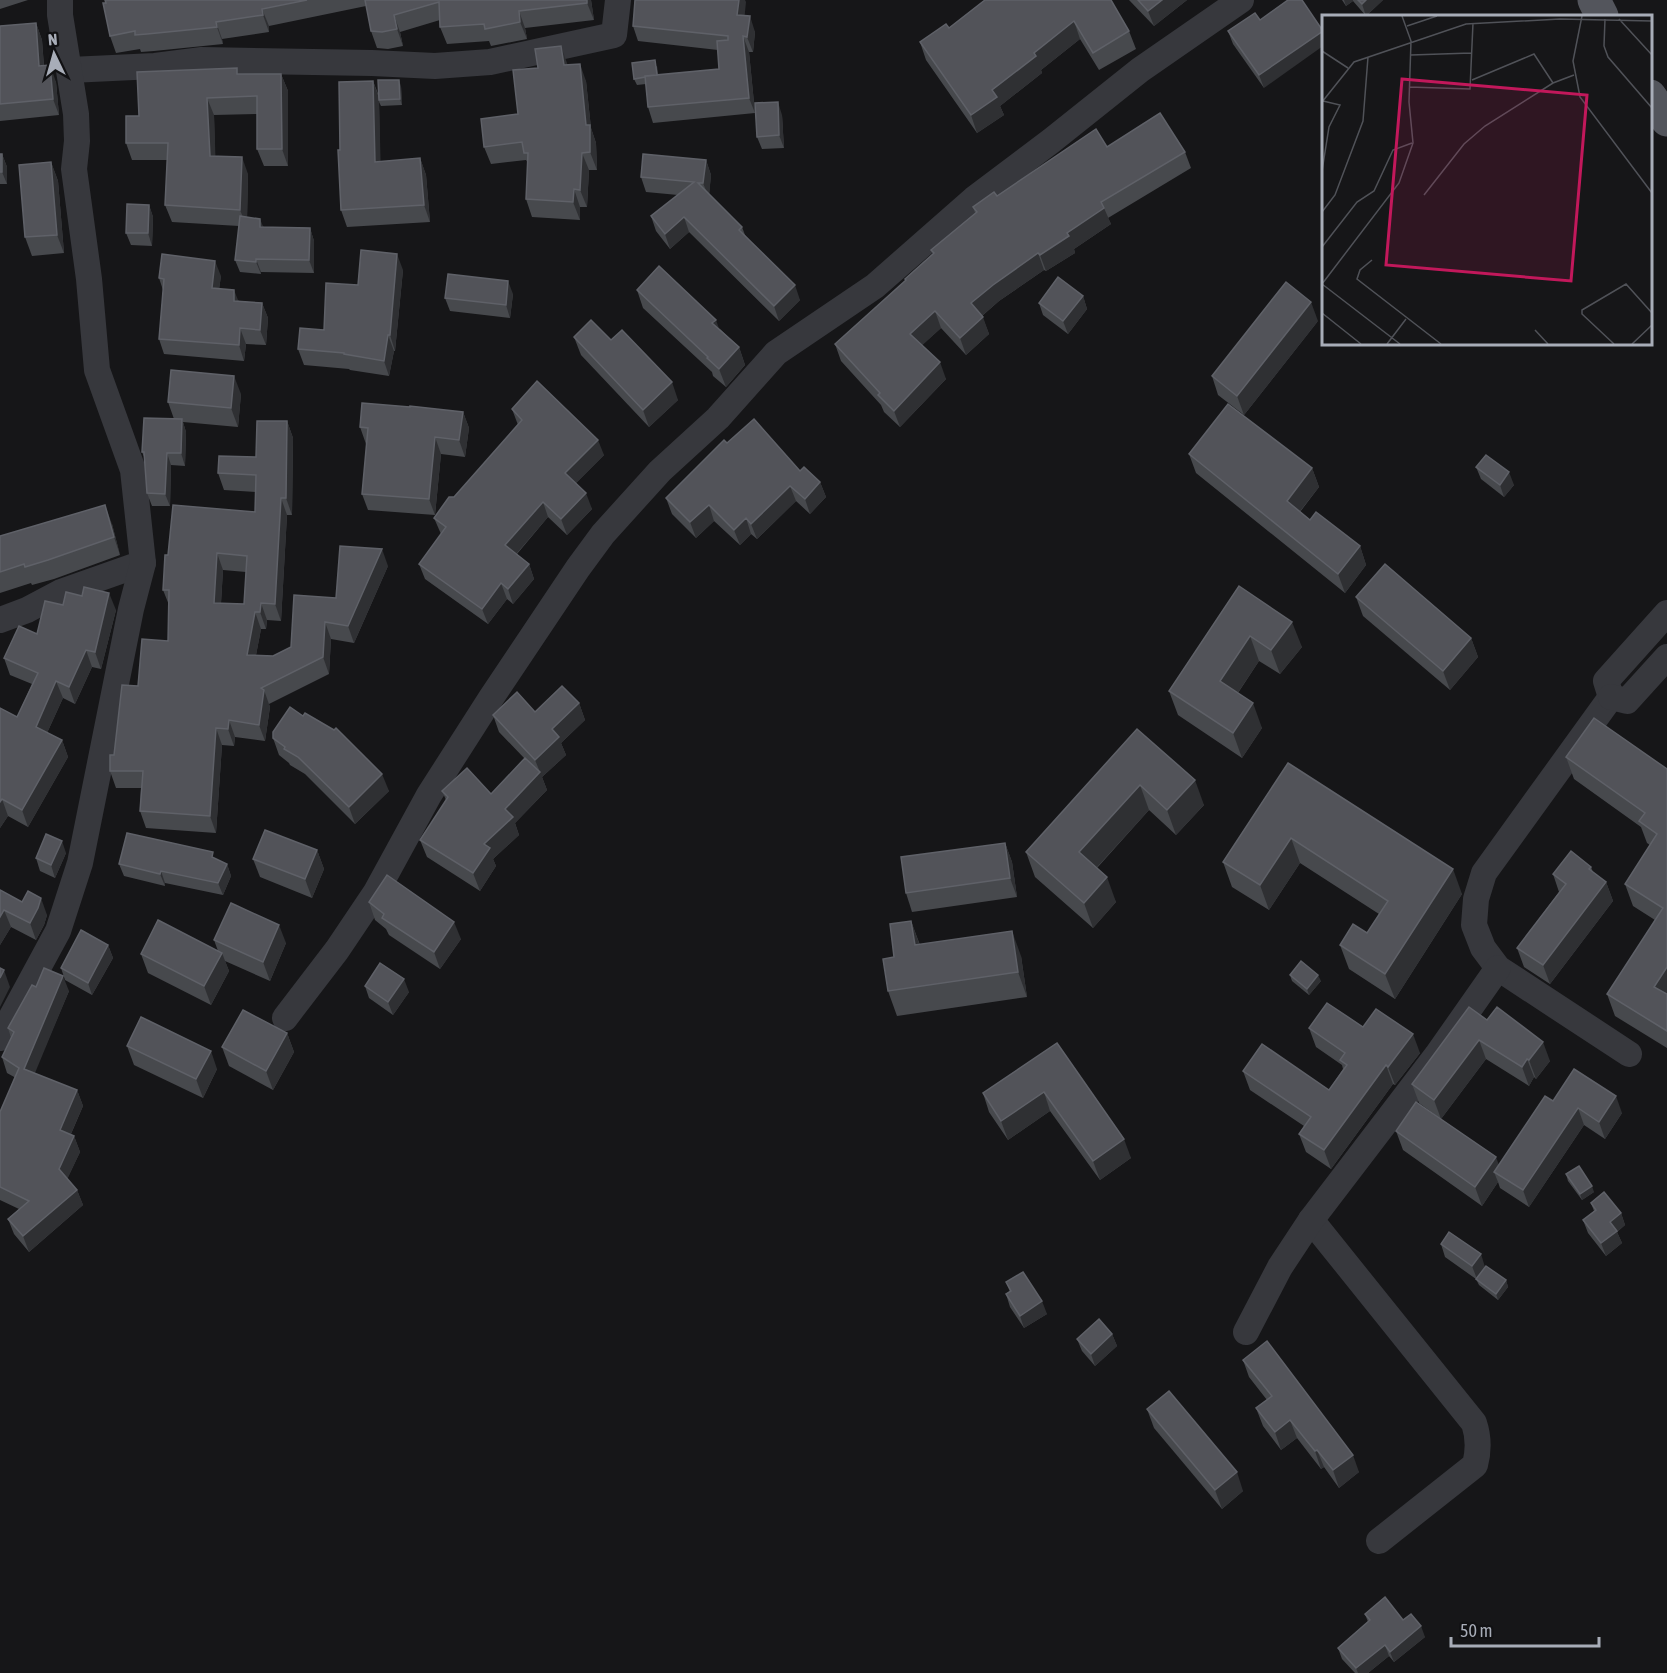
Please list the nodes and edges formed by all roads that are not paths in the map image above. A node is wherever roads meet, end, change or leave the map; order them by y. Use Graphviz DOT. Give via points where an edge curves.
graph roads {
  1 [pos="60,0"];
  2 [pos="618,0"];
  3 [pos="1241,0"];
  4 [pos="1594,0"];
  5 [pos="1602,15"];
  6 [pos="70,70"];
  7 [pos="1652,99"];
  8 [pos="1667,120"];
  9 [pos="143,563"];
  10 [pos="1667,613"];
  11 [pos="0,620"];
  12 [pos="1667,657"];
  13 [pos="1611,697"];
  14 [pos="1498,969"];
  15 [pos="285,1018"];
  16 [pos="0,1038"];
  17 [pos="1629,1054"];
  18 [pos="1311,1220"];
  19 [pos="1246,1332"];
  20 [pos="1379,1541"];
  1 -- 6 [label="street"];
  2 -- 6 [label="street" via="614,35 490,62 435,66 202,60"];
  3 -- 15 [label="street" via="1140,70 974,199 875,286 776,353 718,418 660,471 578,568 429,795 376,892"];
  4 -- 5 [label="main road"];
  6 -- 9 [label="street" via="76,114 74,169 97,370 134,470"];
  7 -- 8 [label="main road"];
  9 -- 11 [label="street" via="61,592"];
  9 -- 16 [label="street" via="80,863 57,931"];
  10 -- 13 [label="street" via="1606,681"];
  12 -- 13 [label="street" via="1627,701"];
  13 -- 14 [label="street" via="1484,873 1474,925 1483,948"];
  14 -- 17 [label="street"];
  14 -- 18 [label="street"];
  18 -- 19 [label="street" via="1280,1267"];
  18 -- 20 [label="street" via="1474,1423 1478,1434 1475,1465"];
}
